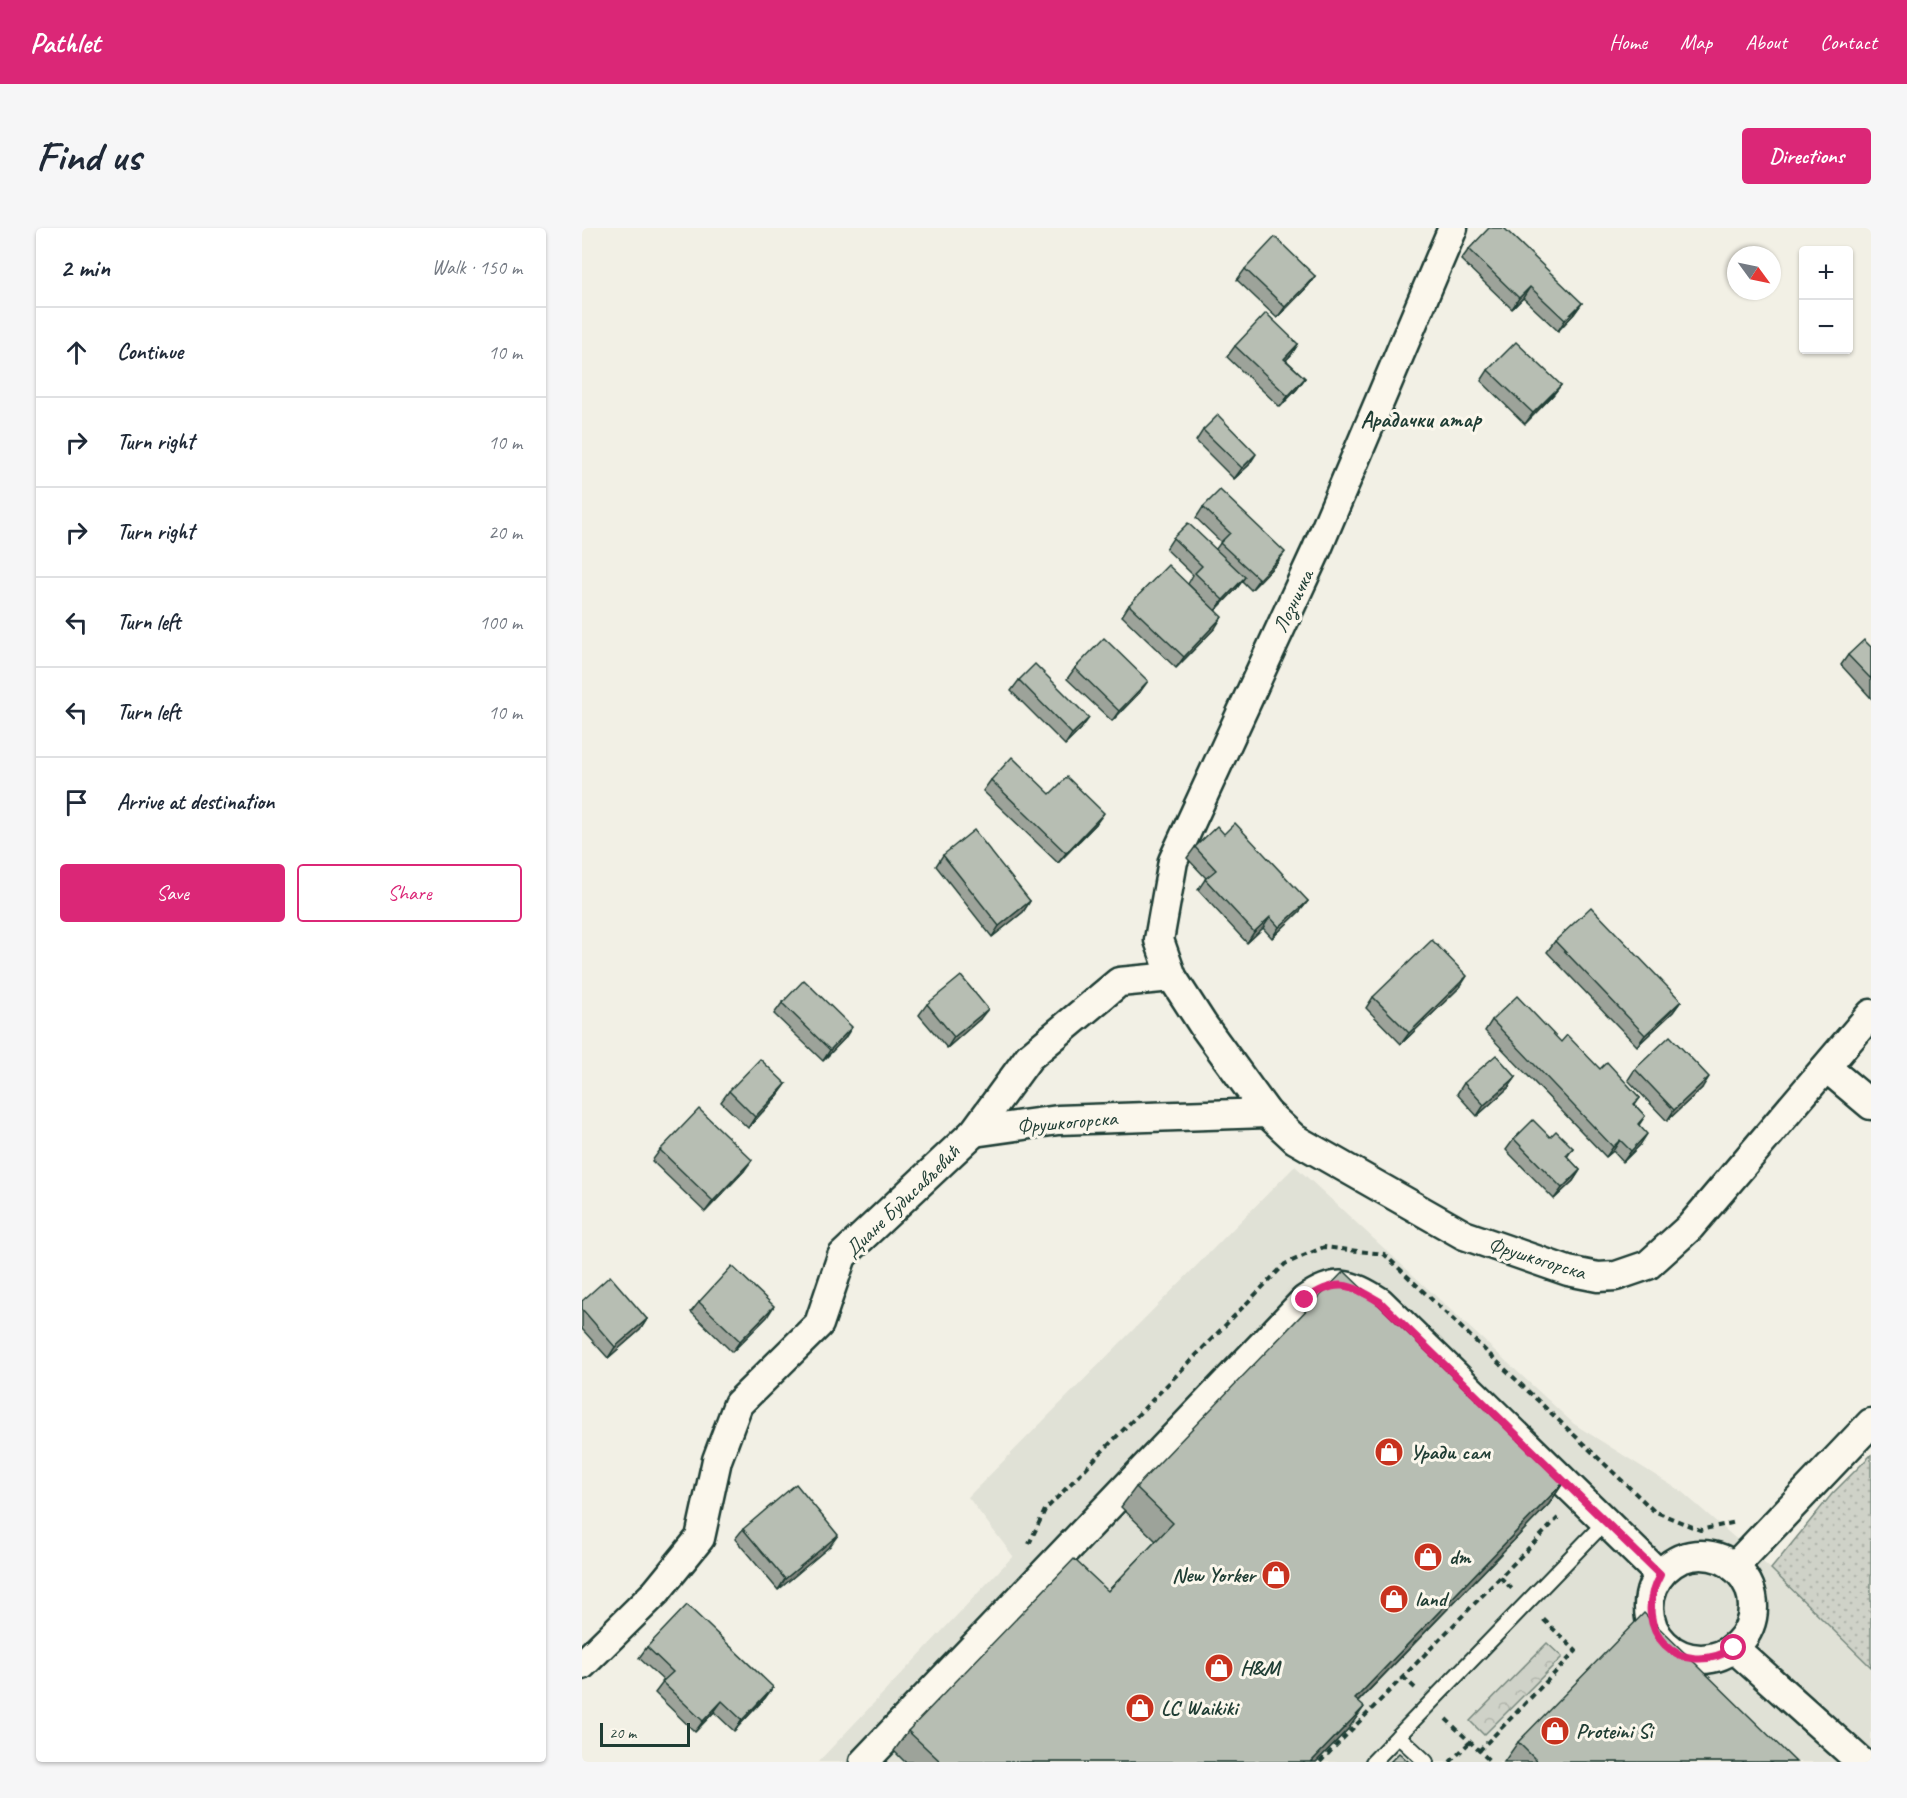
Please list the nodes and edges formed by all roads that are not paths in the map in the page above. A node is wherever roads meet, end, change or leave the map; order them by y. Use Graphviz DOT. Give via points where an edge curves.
graph roads {
  1 [pos="1453,228"];
  2 [pos="1172,977"];
  3 [pos="1871,1014"];
  4 [pos="1827,1068"];
  5 [pos="1871,1105"];
  6 [pos="1267,1113"];
  7 [pos="974,1132"];
  8 [pos="1871,1423"];
  9 [pos="1605,1522"];
  10 [pos="1734,1567"];
  11 [pos="1660,1575"];
  12 [pos="1734,1648"];
  13 [pos="582,1665"];
  14 [pos="1398,1736"];
  15 [pos="1854,1760"];
  16 [pos="864,1762"];
  17 [pos="1373,1762"];
  18 [pos="1425,1762"];
  1 -- 2 [label="street, Лозничка" via="1317,549 1173,861 1159,940"];
  2 -- 6 [label="street, Фрушкогорска"];
  2 -- 7 [label="street, Диане Будисављевић" via="1119,982 1029,1057"];
  3 -- 4 [label="street, Фрушкогорска"];
  4 -- 5 [label="street"];
  4 -- 6 [label="street, Фрушкогорска" via="1690,1227 1648,1265 1616,1276 1598,1277 1568,1270 1464,1235 1295,1139"];
  6 -- 7 [label="street, Фрушкогорска" via="1058,1120"];
  7 -- 13 [label="street, Диане Будисављевић" via="842,1256 819,1323 738,1404 717,1460 700,1538 656,1592"];
  8 -- 10 [label="street"];
  9 -- 11 [label="street"];
  9 -- 14 [label="lane"];
  9 -- 16 [label="street" via="1380,1302 1341,1284 1323,1287 1305,1300"];
  10 -- 11 [label="street" via="1712,1557 1687,1557"];
  10 -- 12 [label="street" via="1751,1592 1754,1607 1745,1636"];
  11 -- 12 [label="street" via="1649,1600 1649,1614 1660,1640 1670,1649 1695,1659 1716,1657"];
  12 -- 15 [label="street"];
  14 -- 17 [label="lane"];
  14 -- 18 [label="lane"];
}
